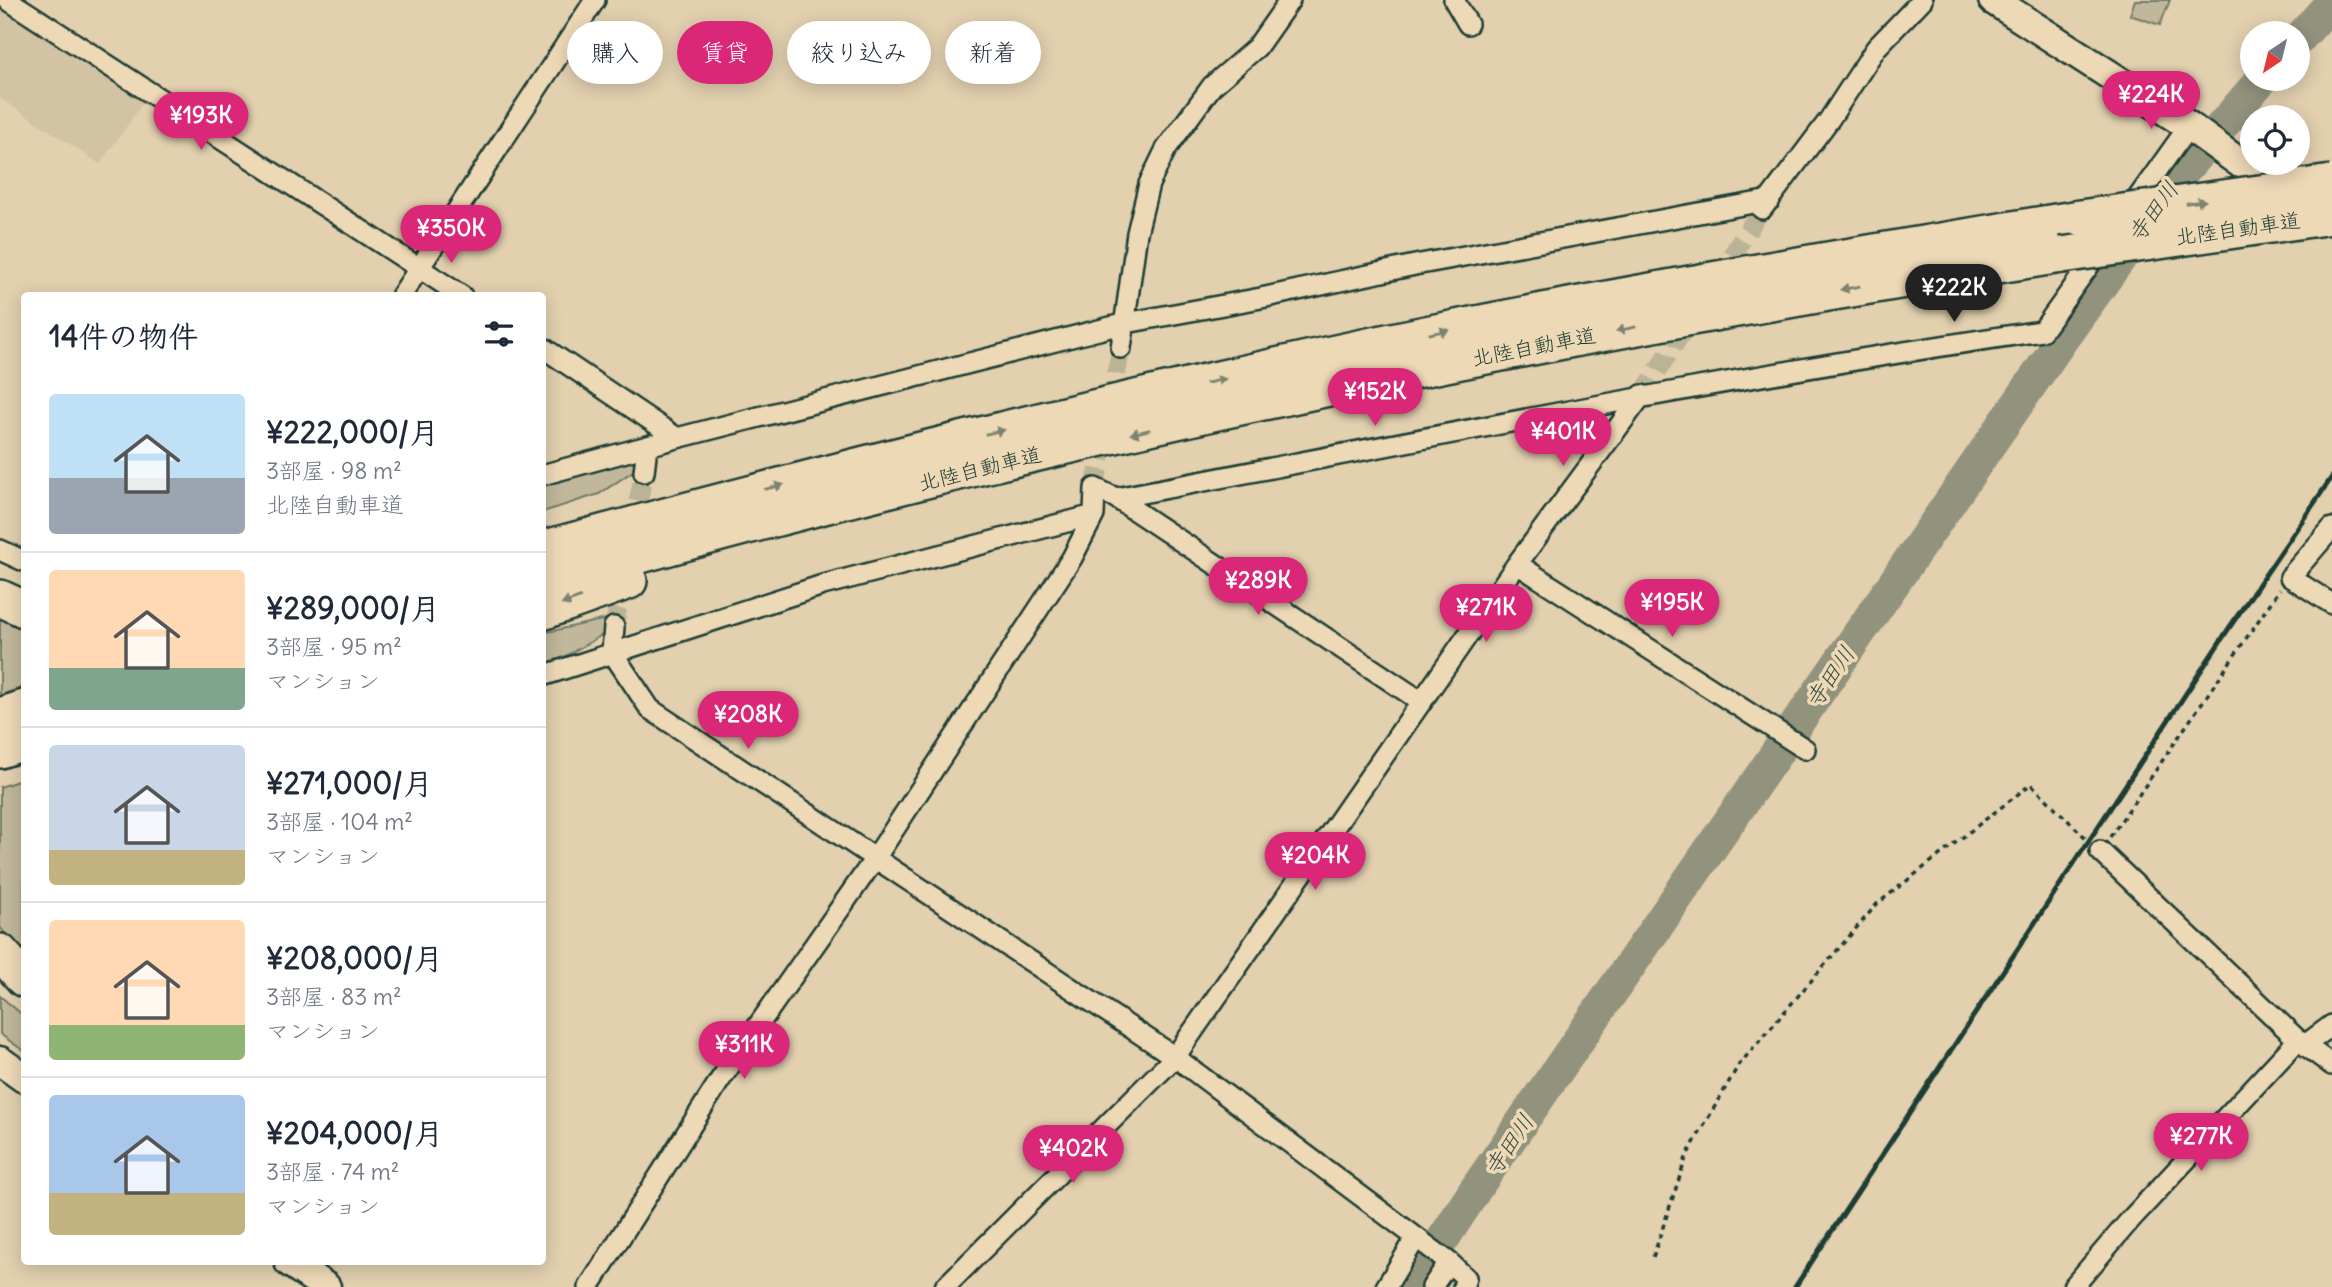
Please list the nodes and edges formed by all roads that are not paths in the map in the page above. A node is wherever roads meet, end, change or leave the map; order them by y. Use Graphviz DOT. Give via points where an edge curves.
graph roads {
  1 [pos="8,0"];
  2 [pos="595,0"];
  3 [pos="1454,0"];
  4 [pos="1922,0"];
  5 [pos="1993,0"];
  6 [pos="1287,1"];
  7 [pos="1468,24"];
  8 [pos="2189,126"];
  9 [pos="2332,183"];
  10 [pos="1770,200"];
  11 [pos="1757,216"];
  12 [pos="2332,216"];
  13 [pos="2332,229"];
  14 [pos="419,267"];
  15 [pos="403,292"];
  16 [pos="456,292"];
  17 [pos="1126,323"];
  18 [pos="1121,348"];
  19 [pos="546,350"];
  20 [pos="1642,396"];
  21 [pos="677,438"];
  22 [pos="647,446"];
  23 [pos="986,467"];
  24 [pos="644,472"];
  25 [pos="546,474"];
  26 [pos="1116,498"];
  27 [pos="728,499"];
  28 [pos="1094,515"];
  29 [pos="2332,528"];
  30 [pos="546,540"];
  31 [pos="546,548"];
  32 [pos="0,550"];
  33 [pos="21,560"];
  34 [pos="1517,564"];
  35 [pos="546,582"];
  36 [pos="0,598"];
  37 [pos="2332,604"];
  38 [pos="21,608"];
  39 [pos="546,611"];
  40 [pos="614,627"];
  41 [pos="612,652"];
  42 [pos="546,675"];
  43 [pos="1422,702"];
  44 [pos="21,709"];
  45 [pos="0,716"];
  46 [pos="21,743"];
  47 [pos="1805,749"];
  48 [pos="0,750"];
  49 [pos="21,762"];
  50 [pos="0,766"];
  51 [pos="2101,851"];
  52 [pos="874,860"];
  53 [pos="0,953"];
  54 [pos="21,976"];
  55 [pos="0,985"];
  56 [pos="21,1004"];
  57 [pos="2332,1026"];
  58 [pos="2301,1042"];
  59 [pos="1174,1057"];
  60 [pos="0,1061"];
  61 [pos="2332,1065"];
  62 [pos="21,1076"];
  63 [pos="1416,1238"];
  64 [pos="1449,1262"];
  65 [pos="293,1265"];
  66 [pos="326,1287"];
  67 [pos="589,1287"];
  68 [pos="945,1287"];
  69 [pos="1386,1287"];
  70 [pos="1432,1287"];
  71 [pos="1463,1287"];
  72 [pos="2073,1287"];
  1 -- 14 [label="street"];
  2 -- 14 [label="street"];
  3 -- 7 [label="street"];
  4 -- 10 [label="street" via="1876,48"];
  5 -- 8 [label="street"];
  6 -- 17 [label="street" via="1257,47 1212,86 1166,149 1138,233"];
  8 -- 13 [label="street"];
  8 -- 20 [label="street" via="2042,331"];
  27 -- 9 [label="highway, 北陸自動車道, one-way, bridge" via="972,437 1425,334 1848,256"];
  10 -- 11 [label="street"];
  10 -- 17 [label="street"];
  12 -- 23 [label="highway, 北陸自動車道, one-way, bridge" via="1853,287 1427,368"];
  14 -- 15 [label="street"];
  14 -- 16 [label="street"];
  17 -- 18 [label="street"];
  17 -- 21 [label="street"];
  19 -- 21 [label="street"];
  20 -- 26 [label="street"];
  20 -- 34 [label="street"];
  21 -- 22 [label="street"];
  22 -- 24 [label="street"];
  22 -- 25 [label="street"];
  23 -- 35 [label="highway, 北陸自動車道"];
  23 -- 39 [label="highway, one-way"];
  26 -- 28 [label="street" via="1095,488"];
  26 -- 43 [label="street"];
  27 -- 30 [label="highway" via="662,510"];
  27 -- 31 [label="highway, 北陸自動車道"];
  28 -- 41 [label="street" via="823,585"];
  28 -- 52 [label="street" via="1072,558"];
  29 -- 37 [label="street" via="2290,577"];
  32 -- 33 [label="street"];
  34 -- 43 [label="street"];
  34 -- 47 [label="street"];
  36 -- 38 [label="highway"];
  40 -- 41 [label="street"];
  41 -- 42 [label="street"];
  41 -- 52 [label="street" via="650,709"];
  43 -- 59 [label="street"];
  44 -- 45 [label="highway"];
  46 -- 48 [label="highway"];
  49 -- 50 [label="highway"];
  51 -- 58 [label="street"];
  52 -- 59 [label="street"];
  52 -- 67 [label="street" via="720,1080"];
  53 -- 54 [label="highway"];
  55 -- 56 [label="highway"];
  57 -- 58 [label="street"];
  58 -- 61 [label="street"];
  58 -- 72 [label="street" via="2131,1219"];
  59 -- 63 [label="street"];
  59 -- 68 [label="street"];
  60 -- 62 [label="street"];
  63 -- 64 [label="street"];
  63 -- 69 [label="street"];
  64 -- 70 [label="street"];
  64 -- 71 [label="street" via="1465,1278"];
  65 -- 66 [label="street"];
}
